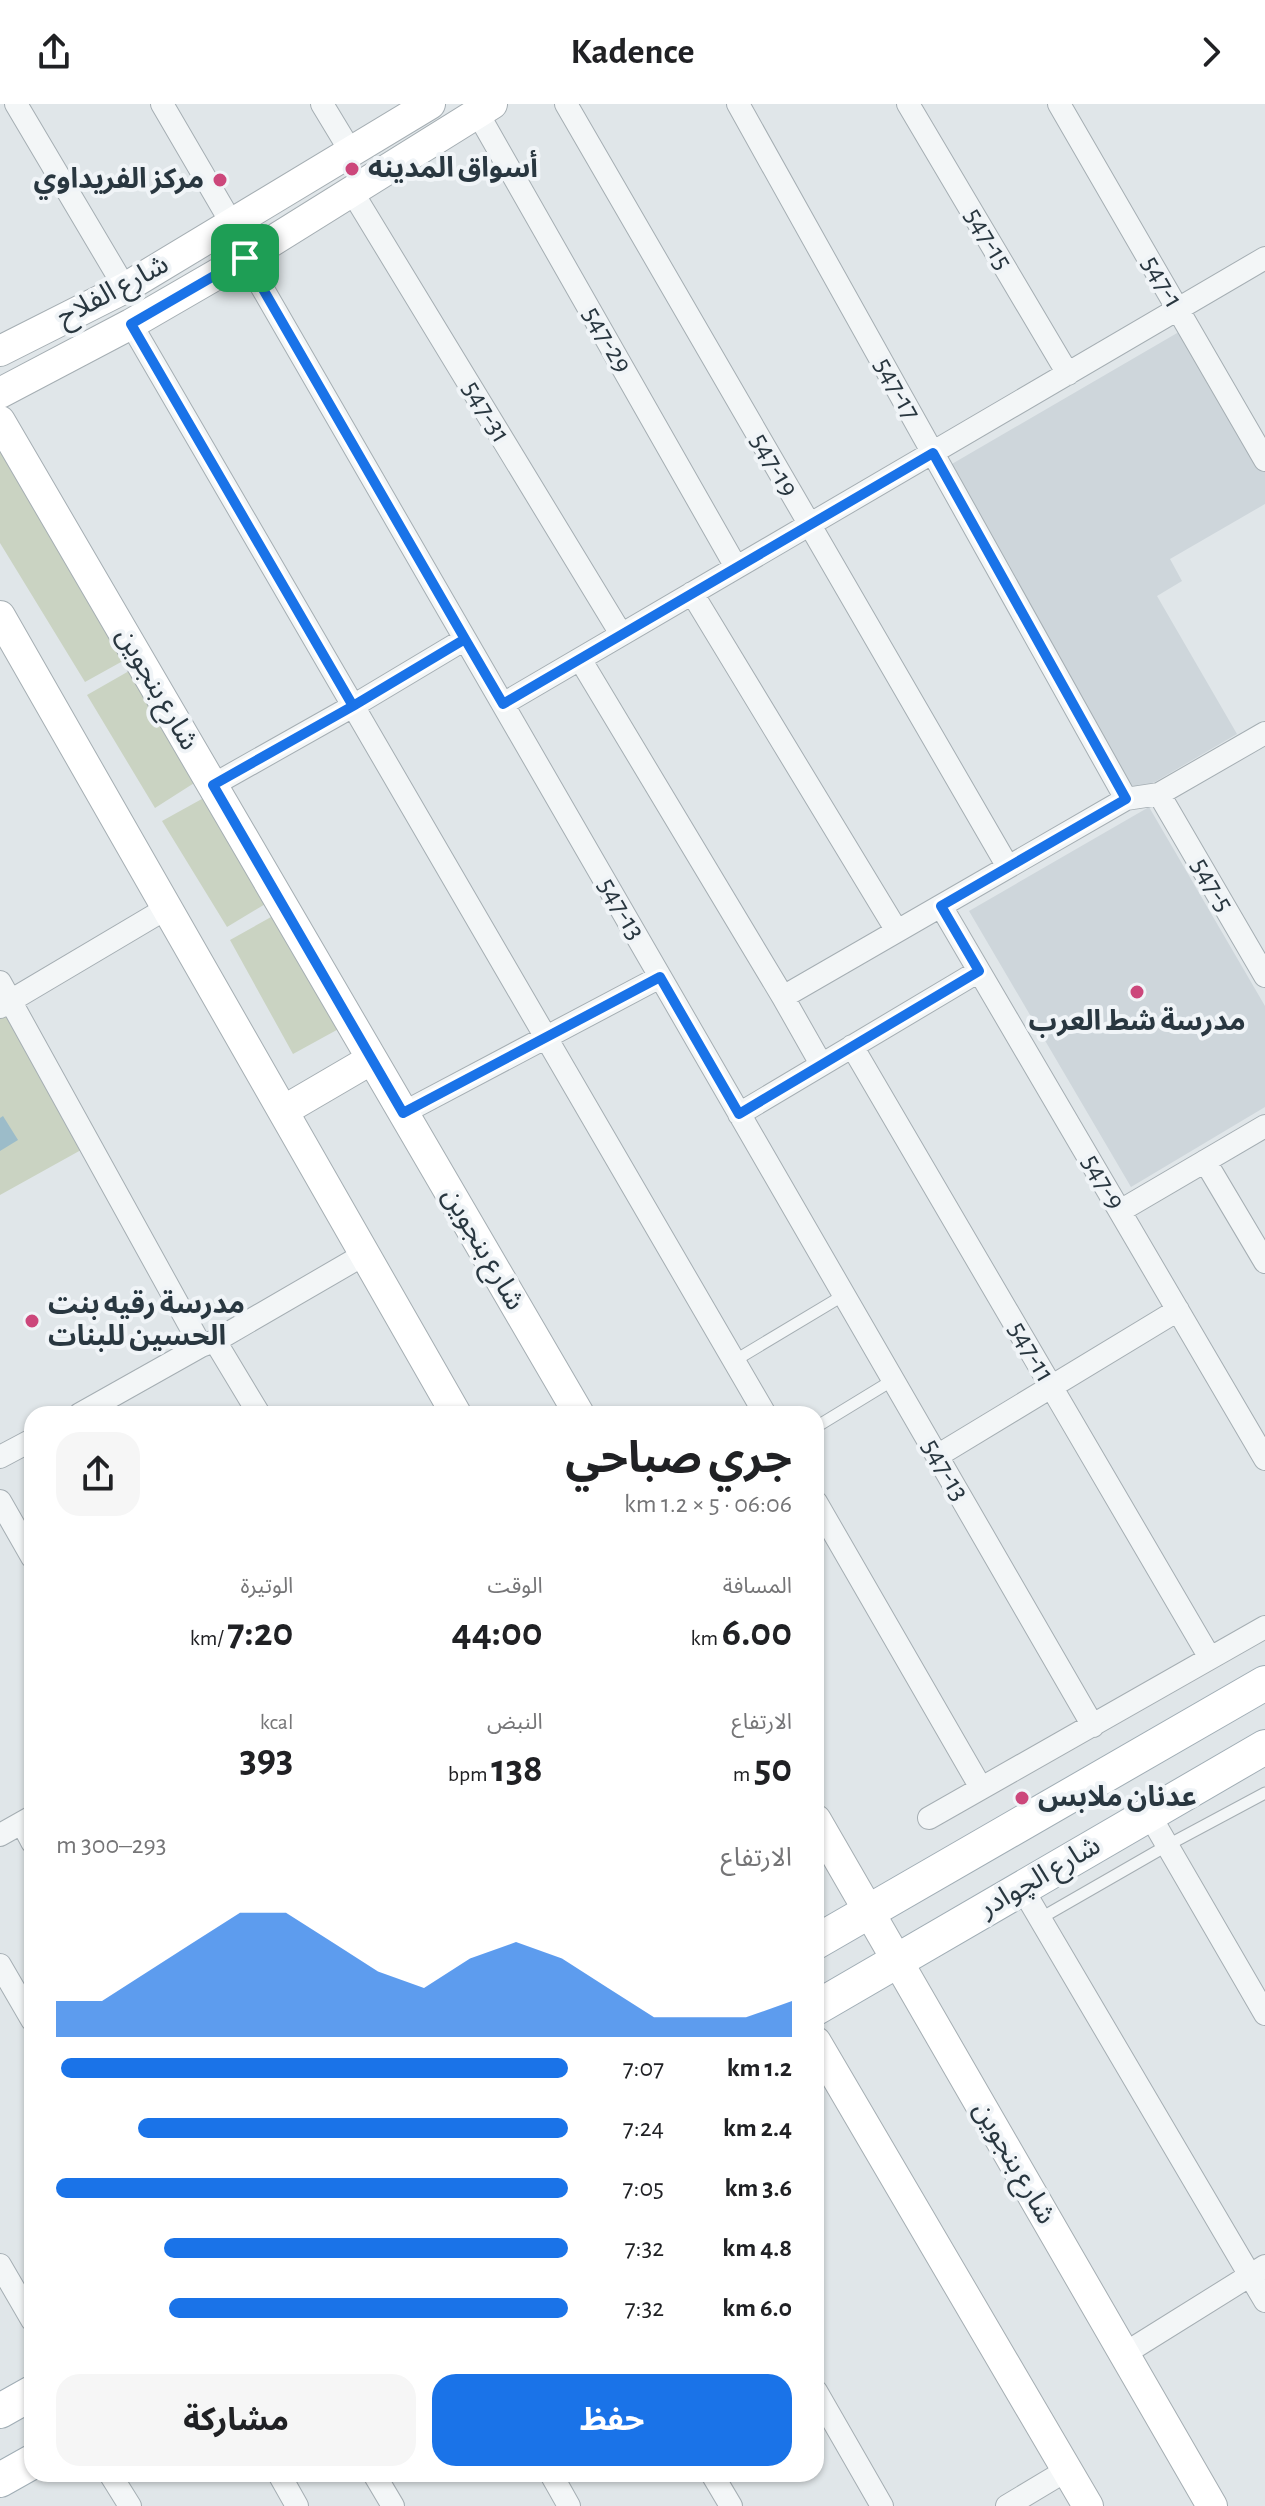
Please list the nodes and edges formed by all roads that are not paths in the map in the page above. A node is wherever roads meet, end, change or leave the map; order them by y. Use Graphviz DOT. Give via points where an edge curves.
graph roads {
  1 [pos="16,104"];
  2 [pos="162,104"];
  3 [pos="322,104"];
  4 [pos="430,104"];
  5 [pos="566,104"];
  6 [pos="738,104"];
  7 [pos="908,104"];
  8 [pos="1059,104"];
  9 [pos="485,108"];
  10 [pos="351,152"];
  11 [pos="351,190"];
  12 [pos="232,224"];
  13 [pos="245,258"];
  14 [pos="1265,258"];
  15 [pos="125,288"];
  16 [pos="1178,309"];
  17 [pos="131,324"];
  18 [pos="0,351"];
  19 [pos="1068,374"];
  20 [pos="0,393"];
  21 [pos="0,421"];
  22 [pos="933,453"];
  23 [pos="1265,460"];
  24 [pos="809,525"];
  25 [pos="736,567"];
  26 [pos="692,593"];
  27 [pos="0,616"];
  28 [pos="621,634"];
  29 [pos="465,639"];
  30 [pos="580,659"];
  31 [pos="503,704"];
  32 [pos="353,706"];
  33 [pos="1265,733"];
  34 [pos="213,785"];
  35 [pos="1159,794"];
  36 [pos="1126,799"];
  37 [pos="1008,867"];
  38 [pos="941,906"];
  39 [pos="167,908"];
  40 [pos="897,931"];
  41 [pos="979,971"];
  42 [pos="1265,976"];
  43 [pos="660,977"];
  44 [pos="4,997"];
  45 [pos="783,997"];
  46 [pos="546,1037"];
  47 [pos="852,1046"];
  48 [pos="372,1059"];
  49 [pos="821,1064"];
  50 [pos="283,1111"];
  51 [pos="403,1113"];
  52 [pos="739,1114"];
  53 [pos="1265,1126"];
  54 [pos="1205,1161"];
  55 [pos="1120,1211"];
  56 [pos="365,1254"];
  57 [pos="1265,1262"];
  58 [pos="844,1295"];
  59 [pos="1178,1310"];
  60 [pos="208,1343"];
  61 [pos="734,1361"];
  62 [pos="893,1380"];
  63 [pos="1051,1386"];
  64 [pos="110,1406"];
  65 [pos="253,1406"];
  66 [pos="451,1406"];
  67 [pos="574,1406"];
  68 [pos="760,1406"];
  69 [pos="824,1422"];
  70 [pos="24,1444"];
  71 [pos="1262,1446"];
  72 [pos="937,1456"];
  73 [pos="0,1457"];
  74 [pos="0,1501"];
  75 [pos="824,1516"];
  76 [pos="24,1543"];
  77 [pos="1265,1627"];
  78 [pos="1210,1658"];
  79 [pos="1265,1683"];
  80 [pos="1093,1726"];
  81 [pos="1265,1747"];
  82 [pos="981,1788"];
  83 [pos="1265,1793"];
  84 [pos="1149,1814"];
  85 [pos="929,1818"];
  86 [pos="24,1828"];
  87 [pos="824,1834"];
  88 [pos="0,1835"];
  89 [pos="1168,1845"];
  90 [pos="1022,1888"];
  91 [pos="869,1911"];
  92 [pos="1041,1918"];
  93 [pos="824,1937"];
  94 [pos="898,1960"];
  95 [pos="0,1965"];
  96 [pos="6,1990"];
  97 [pos="824,2003"];
  98 [pos="24,2011"];
  99 [pos="1265,2014"];
  100 [pos="824,2056"];
  101 [pos="0,2265"];
  102 [pos="1258,2271"];
  103 [pos="1265,2301"];
  104 [pos="24,2306"];
  105 [pos="1124,2354"];
  106 [pos="24,2398"];
  107 [pos="824,2405"];
  108 [pos="0,2411"];
  109 [pos="24,2466"];
  110 [pos="1067,2470"];
  111 [pos="0,2480"];
  112 [pos="115,2482"];
  113 [pos="284,2482"];
  114 [pos="379,2482"];
  115 [pos="556,2482"];
  116 [pos="717,2482"];
  117 [pos="130,2506"];
  118 [pos="297,2506"];
  119 [pos="393,2506"];
  120 [pos="569,2506"];
  121 [pos="731,2506"];
  122 [pos="882,2506"];
  123 [pos="1007,2506"];
  124 [pos="1088,2506"];
  125 [pos="1212,2506"];
  1 -- 15 [label="street"];
  2 -- 12 [label="street"];
  3 -- 10 [label="street"];
  4 -- 10 [label="street, شارع الفلاح"];
  5 -- 24 [label="street, 547-19"];
  6 -- 22 [label="street, 547-17"];
  7 -- 19 [label="street, 547-15"];
  8 -- 16 [label="street, 547-1"];
  9 -- 11 [label="street, شارع الفلاح"];
  9 -- 25 [label="street, 547-29"];
  10 -- 12 [label="street, شارع الفلاح"];
  11 -- 13 [label="street, شارع الفلاح"];
  11 -- 28 [label="street, 547-31"];
  12 -- 15 [label="street, شارع الفلاح"];
  13 -- 17 [label="street, شارع الفلاح"];
  13 -- 29 [label="street, 547-13"];
  14 -- 16 [label="street"];
  15 -- 18 [label="street, شارع الفلاح"];
  16 -- 19 [label="street"];
  16 -- 23 [label="street, 547-1"];
  17 -- 20 [label="street, شارع الفلاح"];
  17 -- 32 [label="street"];
  19 -- 22 [label="street"];
  21 -- 34 [label="street, شارع بنجوين"];
  22 -- 24 [label="street"];
  22 -- 36 [label="street, 547-17"];
  24 -- 25 [label="street"];
  24 -- 37 [label="street, 547-19"];
  25 -- 26 [label="street"];
  26 -- 28 [label="street"];
  26 -- 40 [label="street"];
  27 -- 39 [label="street"];
  28 -- 30 [label="street"];
  29 -- 31 [label="street, 547-13"];
  29 -- 32 [label="street"];
  30 -- 31 [label="street"];
  30 -- 45 [label="street"];
  31 -- 43 [label="street, 547-13"];
  32 -- 34 [label="street"];
  32 -- 46 [label="street"];
  33 -- 35 [label="street"];
  34 -- 48 [label="street, شارع بنجوين"];
  35 -- 36 [label="street"];
  35 -- 42 [label="street, 547-5"];
  36 -- 37 [label="street"];
  37 -- 38 [label="street"];
  38 -- 40 [label="street"];
  38 -- 41 [label="street, 547-9"];
  39 -- 44 [label="street"];
  39 -- 50 [label="street"];
  40 -- 45 [label="street"];
  41 -- 47 [label="street"];
  41 -- 55 [label="street, 547-9"];
  43 -- 46 [label="street"];
  43 -- 52 [label="street, 547-13"];
  44 -- 60 [label="street"];
  45 -- 49 [label="street"];
  46 -- 51 [label="street"];
  46 -- 61 [label="street"];
  47 -- 49 [label="street"];
  47 -- 63 [label="street, 547-11"];
  48 -- 50 [label="street"];
  48 -- 51 [label="street, شارع بنجوين"];
  49 -- 52 [label="street"];
  50 -- 56 [label="street"];
  51 -- 67 [label="street, شارع بنجوين"];
  52 -- 58 [label="street, 547-13"];
  53 -- 54 [label="street"];
  54 -- 55 [label="street"];
  54 -- 57 [label="street"];
  55 -- 59 [label="street, 547-9"];
  56 -- 60 [label="street"];
  56 -- 66 [label="street"];
  58 -- 61 [label="lane"];
  58 -- 62 [label="street, 547-13"];
  59 -- 63 [label="street"];
  59 -- 71 [label="street, 547-9"];
  60 -- 64 [label="street"];
  60 -- 65 [label="street"];
  61 -- 68 [label="street"];
  62 -- 69 [label="lane"];
  62 -- 72 [label="street, 547-13"];
  63 -- 72 [label="street"];
  63 -- 78 [label="street, 547-11"];
  70 -- 73 [label="street"];
  72 -- 80 [label="street, 547-13"];
  74 -- 76 [label="street"];
  75 -- 82 [label="street"];
  77 -- 78 [label="street"];
  78 -- 80 [label="street"];
  79 -- 91 [label="main road, شارع الچوادر"];
  80 -- 82 [label="street"];
  81 -- 84 [label="main road, شارع الچوادر"];
  82 -- 85 [label="street"];
  83 -- 89 [label="lane"];
  84 -- 89 [label="street"];
  84 -- 90 [label="main road, شارع الچوادر"];
  86 -- 88 [label="street"];
  87 -- 91 [label="street, شارع بنجوين"];
  89 -- 92 [label="lane"];
  89 -- 99 [label="street"];
  90 -- 92 [label="street"];
  90 -- 94 [label="main road, شارع الچوادر"];
  91 -- 93 [label="main road, شارع الچوادر"];
  91 -- 94 [label="street, شارع بنجوين"];
  92 -- 102 [label="street"];
  94 -- 97 [label="main road, شارع الچوادر"];
  94 -- 105 [label="street, شارع بنجوين"];
  95 -- 96 [label="street"];
  96 -- 98 [label="street"];
  100 -- 110 [label="street"];
  101 -- 104 [label="street"];
  102 -- 103 [label="street"];
  102 -- 105 [label="street"];
  105 -- 125 [label="street, شارع بنجوين"];
  106 -- 108 [label="main road"];
  107 -- 122 [label="street"];
  109 -- 111 [label="main road"];
  110 -- 123 [label="street"];
  110 -- 124 [label="street"];
  112 -- 117 [label="street"];
  113 -- 118 [label="street"];
  114 -- 119 [label="street"];
  115 -- 120 [label="street"];
  116 -- 121 [label="street"];
}
